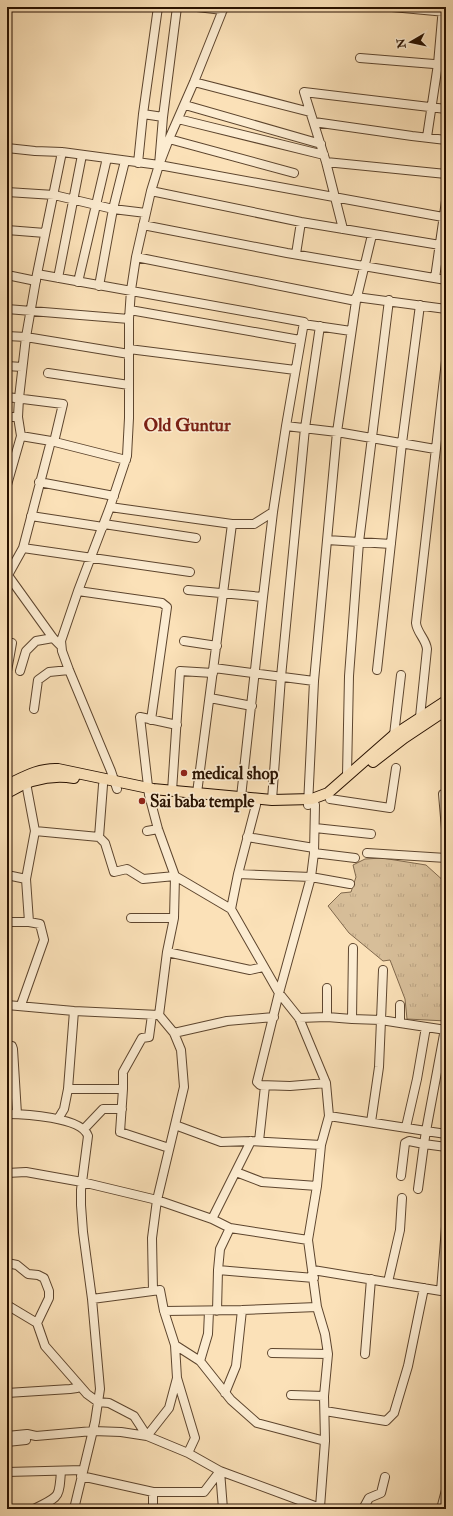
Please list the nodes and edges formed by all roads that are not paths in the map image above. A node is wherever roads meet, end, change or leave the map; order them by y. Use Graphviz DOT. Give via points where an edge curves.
graph roads {
  1 [pos="158,7"];
  2 [pos="178,7"];
  3 [pos="197,7"];
  4 [pos="392,7"];
  5 [pos="224,9"];
  6 [pos="444,10"];
  7 [pos="360,58"];
  8 [pos="442,65"];
  9 [pos="194,82"];
  10 [pos="185,105"];
  11 [pos="432,107"];
  12 [pos="446,109"];
  13 [pos="310,112"];
  14 [pos="143,114"];
  15 [pos="163,117"];
  16 [pos="178,119"];
  17 [pos="314,122"];
  18 [pos="427,137"];
  19 [pos="168,139"];
  20 [pos="446,140"];
  21 [pos="321,144"];
  22 [pos="7,148"];
  23 [pos="62,152"];
  24 [pos="82,155"];
  25 [pos="107,158"];
  26 [pos="325,159"];
  27 [pos="125,161"];
  28 [pos="138,163"];
  29 [pos="158,165"];
  30 [pos="294,173"];
  31 [pos="446,174"];
  32 [pos="151,191"];
  33 [pos="7,192"];
  34 [pos="54,195"];
  35 [pos="336,198"];
  36 [pos="73,200"];
  37 [pos="446,202"];
  38 [pos="96,205"];
  39 [pos="113,209"];
  40 [pos="146,213"];
  41 [pos="443,217"];
  42 [pos="301,222"];
  43 [pos="143,225"];
  44 [pos="343,229"];
  45 [pos="7,230"];
  46 [pos="45,233"];
  47 [pos="372,235"];
  48 [pos="442,245"];
  49 [pos="296,254"];
  50 [pos="136,257"];
  51 [pos="364,265"];
  52 [pos="7,275"];
  53 [pos="36,277"];
  54 [pos="58,278"];
  55 [pos="435,278"];
  56 [pos="446,280"];
  57 [pos="78,282"];
  58 [pos="99,286"];
  59 [pos="131,290"];
  60 [pos="356,299"];
  61 [pos="389,300"];
  62 [pos="420,305"];
  63 [pos="7,309"];
  64 [pos="446,309"];
  65 [pos="130,310"];
  66 [pos="30,311"];
  67 [pos="129,319"];
  68 [pos="303,324"];
  69 [pos="320,326"];
  70 [pos="350,331"];
  71 [pos="7,336"];
  72 [pos="26,337"];
  73 [pos="300,340"];
  74 [pos="129,352"];
  75 [pos="446,361"];
  76 [pos="7,366"];
  77 [pos="22,367"];
  78 [pos="295,370"];
  79 [pos="48,373"];
  80 [pos="129,385"];
  81 [pos="7,397"];
  82 [pos="19,398"];
  83 [pos="7,417"];
  84 [pos="18,417"];
  85 [pos="286,426"];
  86 [pos="305,428"];
  87 [pos="337,432"];
  88 [pos="21,436"];
  89 [pos="372,437"];
  90 [pos="53,442"];
  91 [pos="402,443"];
  92 [pos="435,449"];
  93 [pos="126,460"];
  94 [pos="39,482"];
  95 [pos="7,485"];
  96 [pos="114,496"];
  97 [pos="110,507"];
  98 [pos="273,512"];
  99 [pos="31,516"];
  100 [pos="232,524"];
  101 [pos="103,525"];
  102 [pos="196,538"];
  103 [pos="328,540"];
  104 [pos="359,542"];
  105 [pos="391,544"];
  106 [pos="23,548"];
  107 [pos="91,558"];
  108 [pos="190,572"];
  109 [pos="7,574"];
  110 [pos="188,590"];
  111 [pos="78,591"];
  112 [pos="223,593"];
  113 [pos="263,597"];
  114 [pos="53,638"];
  115 [pos="184,641"];
  116 [pos="12,643"];
  117 [pos="61,646"];
  118 [pos="217,646"];
  119 [pos="69,670"];
  120 [pos="377,670"];
  121 [pos="7,671"];
  122 [pos="20,671"];
  123 [pos="213,671"];
  124 [pos="254,674"];
  125 [pos="400,675"];
  126 [pos="281,677"];
  127 [pos="314,681"];
  128 [pos="210,698"];
  129 [pos="446,701"];
  130 [pos="252,706"];
  131 [pos="34,709"];
  132 [pos="446,710"];
  133 [pos="420,717"];
  134 [pos="151,720"];
  135 [pos="177,726"];
  136 [pos="394,735"];
  137 [pos="396,768"];
  138 [pos="347,775"];
  139 [pos="26,783"];
  140 [pos="7,785"];
  141 [pos="102,786"];
  142 [pos="115,786"];
  143 [pos="172,791"];
  144 [pos="7,792"];
  145 [pos="148,792"];
  146 [pos="446,792"];
  147 [pos="197,793"];
  148 [pos="241,797"];
  149 [pos="330,799"];
  150 [pos="272,800"];
  151 [pos="310,803"];
  152 [pos="256,804"];
  153 [pos="315,828"];
  154 [pos="158,829"];
  155 [pos="446,829"];
  156 [pos="35,831"];
  157 [pos="146,832"];
  158 [pos="371,834"];
  159 [pos="99,837"];
  160 [pos="247,837"];
  161 [pos="314,851"];
  162 [pos="367,853"];
  163 [pos="355,858"];
  164 [pos="446,858"];
  165 [pos="238,874"];
  166 [pos="7,875"];
  167 [pos="175,876"];
  168 [pos="310,877"];
  169 [pos="26,880"];
  170 [pos="350,884"];
  171 [pos="230,909"];
  172 [pos="131,918"];
  173 [pos="174,918"];
  174 [pos="8,922"];
  175 [pos="30,922"];
  176 [pos="353,948"];
  177 [pos="167,952"];
  178 [pos="263,967"];
  179 [pos="383,970"];
  180 [pos="327,988"];
  181 [pos="279,993"];
  182 [pos="7,1005"];
  183 [pos="400,1005"];
  184 [pos="21,1006"];
  185 [pos="74,1011"];
  186 [pos="155,1015"];
  187 [pos="274,1017"];
  188 [pos="327,1017"];
  189 [pos="300,1018"];
  190 [pos="352,1019"];
  191 [pos="381,1020"];
  192 [pos="400,1023"];
  193 [pos="426,1026"];
  194 [pos="446,1030"];
  195 [pos="174,1033"];
  196 [pos="7,1045"];
  197 [pos="326,1083"];
  198 [pos="265,1086"];
  199 [pos="68,1089"];
  200 [pos="123,1089"];
  201 [pos="122,1109"];
  202 [pos="7,1114"];
  203 [pos="17,1114"];
  204 [pos="329,1116"];
  205 [pos="58,1119"];
  206 [pos="371,1122"];
  207 [pos="175,1125"];
  208 [pos="406,1127"];
  209 [pos="84,1129"];
  210 [pos="426,1131"];
  211 [pos="446,1134"];
  212 [pos="255,1141"];
  213 [pos="424,1144"];
  214 [pos="321,1145"];
  215 [pos="446,1147"];
  216 [pos="169,1148"];
  217 [pos="236,1172"];
  218 [pos="7,1173"];
  219 [pos="401,1176"];
  220 [pos="82,1182"];
  221 [pos="317,1186"];
  222 [pos="418,1189"];
  223 [pos="402,1198"];
  224 [pos="157,1200"];
  225 [pos="212,1219"];
  226 [pos="446,1227"];
  227 [pos="230,1228"];
  228 [pos="308,1240"];
  229 [pos="7,1263"];
  230 [pos="218,1270"];
  231 [pos="313,1274"];
  232 [pos="371,1280"];
  233 [pos="388,1282"];
  234 [pos="424,1288"];
  235 [pos="153,1291"];
  236 [pos="444,1292"];
  237 [pos="92,1299"];
  238 [pos="7,1305"];
  239 [pos="317,1307"];
  240 [pos="242,1310"];
  241 [pos="213,1311"];
  242 [pos="164,1312"];
  243 [pos="37,1323"];
  244 [pos="175,1345"];
  245 [pos="272,1353"];
  246 [pos="328,1354"];
  247 [pos="365,1354"];
  248 [pos="200,1361"];
  249 [pos="177,1378"];
  250 [pos="80,1386"];
  251 [pos="7,1393"];
  252 [pos="225,1393"];
  253 [pos="291,1395"];
  254 [pos="324,1396"];
  255 [pos="98,1402"];
  256 [pos="325,1411"];
  257 [pos="93,1431"];
  258 [pos="7,1436"];
  259 [pos="36,1436"];
  260 [pos="147,1436"];
  261 [pos="325,1441"];
  262 [pos="7,1442"];
  263 [pos="188,1453"];
  264 [pos="62,1471"];
  265 [pos="220,1471"];
  266 [pos="7,1472"];
  267 [pos="82,1473"];
  268 [pos="385,1477"];
  269 [pos="446,1490"];
  270 [pos="153,1492"];
  271 [pos="322,1508"];
  272 [pos="34,1509"];
  273 [pos="74,1509"];
  274 [pos="153,1509"];
  275 [pos="223,1509"];
  276 [pos="363,1509"];
  277 [pos="441,1509"];
  1 -- 14 [label="street"];
  2 -- 15 [label="street"];
  3 -- 5 [label="street"];
  4 -- 6 [label="street"];
  5 -- 9 [label="street"];
  6 -- 8 [label="street"];
  7 -- 8 [label="street"];
  8 -- 11 [label="street"];
  9 -- 10 [label="street"];
  9 -- 13 [label="street"];
  10 -- 16 [label="street"];
  10 -- 21 [label="street"];
  11 -- 12 [label="street"];
  11 -- 13 [label="street" via="304,92"];
  11 -- 18 [label="street"];
  13 -- 17 [label="street"];
  14 -- 15 [label="street"];
  14 -- 28 [label="street"];
  15 -- 29 [label="street"];
  16 -- 19 [label="street"];
  16 -- 26 [label="street"];
  17 -- 18 [label="street"];
  17 -- 21 [label="street"];
  18 -- 20 [label="street"];
  19 -- 29 [label="street"];
  19 -- 30 [label="street"];
  21 -- 26 [label="street"];
  22 -- 23 [label="street"];
  23 -- 24 [label="street"];
  23 -- 34 [label="street"];
  24 -- 25 [label="street"];
  24 -- 36 [label="street"];
  25 -- 27 [label="street"];
  25 -- 38 [label="street"];
  26 -- 31 [label="street"];
  26 -- 35 [label="street"];
  27 -- 28 [label="street"];
  27 -- 39 [label="street"];
  28 -- 29 [label="street"];
  29 -- 32 [label="street"];
  29 -- 35 [label="street"];
  32 -- 40 [label="street"];
  32 -- 42 [label="street"];
  33 -- 34 [label="street"];
  34 -- 36 [label="street"];
  34 -- 46 [label="street"];
  35 -- 41 [label="street"];
  35 -- 44 [label="street"];
  36 -- 38 [label="street"];
  36 -- 54 [label="street"];
  37 -- 41 [label="street"];
  38 -- 39 [label="street"];
  38 -- 57 [label="street"];
  39 -- 40 [label="street"];
  39 -- 58 [label="street"];
  40 -- 43 [label="street"];
  41 -- 48 [label="street"];
  42 -- 44 [label="street"];
  42 -- 49 [label="street"];
  43 -- 49 [label="street"];
  43 -- 50 [label="street"];
  44 -- 47 [label="street"];
  45 -- 46 [label="street"];
  46 -- 53 [label="street"];
  47 -- 48 [label="street"];
  47 -- 51 [label="street"];
  48 -- 55 [label="street"];
  49 -- 51 [label="street"];
  50 -- 59 [label="street"];
  50 -- 60 [label="street"];
  51 -- 55 [label="street"];
  51 -- 60 [label="street"];
  52 -- 53 [label="street"];
  53 -- 54 [label="street"];
  53 -- 66 [label="street"];
  54 -- 57 [label="street"];
  55 -- 56 [label="street"];
  57 -- 58 [label="street"];
  58 -- 59 [label="street"];
  59 -- 65 [label="street"];
  59 -- 68 [label="street" via="304,322"];
  60 -- 61 [label="street"];
  60 -- 70 [label="street"];
  61 -- 62 [label="street"];
  61 -- 89 [label="street"];
  62 -- 64 [label="street"];
  62 -- 91 [label="street"];
  63 -- 66 [label="street"];
  65 -- 67 [label="street"];
  65 -- 73 [label="street"];
  66 -- 67 [label="street"];
  66 -- 72 [label="street"];
  67 -- 74 [label="street"];
  68 -- 69 [label="street"];
  68 -- 73 [label="street"];
  69 -- 70 [label="street"];
  69 -- 86 [label="street"];
  70 -- 87 [label="street"];
  71 -- 72 [label="street"];
  72 -- 74 [label="street"];
  72 -- 77 [label="street"];
  73 -- 78 [label="street"];
  74 -- 78 [label="street"];
  74 -- 80 [label="street"];
  75 -- 92 [label="street"];
  76 -- 77 [label="street"];
  77 -- 82 [label="street"];
  78 -- 85 [label="street"];
  79 -- 80 [label="street"];
  80 -- 93 [label="street"];
  81 -- 82 [label="street"];
  82 -- 84 [label="street"];
  82 -- 90 [label="street" via="63,404"];
  83 -- 84 [label="street"];
  84 -- 88 [label="street"];
  85 -- 86 [label="street"];
  85 -- 98 [label="street"];
  86 -- 87 [label="street"];
  86 -- 126 [label="street"];
  87 -- 89 [label="street"];
  87 -- 103 [label="street"];
  88 -- 90 [label="street"];
  88 -- 95 [label="street"];
  89 -- 91 [label="street"];
  89 -- 104 [label="street"];
  90 -- 93 [label="street"];
  90 -- 94 [label="street"];
  91 -- 92 [label="street"];
  91 -- 105 [label="street"];
  92 -- 133 [label="street" via="416,623 427,649"];
  93 -- 96 [label="street"];
  94 -- 96 [label="street"];
  94 -- 99 [label="street"];
  96 -- 97 [label="street"];
  97 -- 100 [label="street"];
  97 -- 101 [label="street"];
  98 -- 100 [label="street" via="254,524"];
  98 -- 113 [label="street"];
  99 -- 101 [label="street"];
  99 -- 106 [label="street"];
  100 -- 112 [label="street"];
  101 -- 102 [label="street"];
  101 -- 107 [label="street"];
  103 -- 104 [label="street"];
  103 -- 127 [label="street"];
  104 -- 105 [label="street"];
  104 -- 138 [label="street" via="349,676"];
  105 -- 120 [label="street"];
  106 -- 107 [label="street"];
  106 -- 109 [label="street"];
  107 -- 108 [label="street"];
  107 -- 111 [label="street"];
  109 -- 114 [label="street"];
  110 -- 112 [label="street"];
  111 -- 117 [label="street"];
  111 -- 134 [label="street" via="162,603 166,607"];
  112 -- 113 [label="street"];
  112 -- 118 [label="street"];
  113 -- 124 [label="street"];
  114 -- 117 [label="street"];
  114 -- 122 [label="street" via="36,641 26,651"];
  115 -- 118 [label="street"];
  116 -- 121 [label="street"];
  117 -- 119 [label="street"];
  118 -- 123 [label="street"];
  119 -- 131 [label="street" via="49,672 38,680"];
  119 -- 142 [label="street"];
  123 -- 124 [label="street"];
  123 -- 128 [label="street"];
  123 -- 135 [label="street" via="180,671"];
  124 -- 126 [label="street"];
  124 -- 130 [label="street"];
  125 -- 136 [label="street"];
  126 -- 127 [label="street"];
  126 -- 150 [label="street"];
  127 -- 151 [label="street"];
  128 -- 130 [label="street"];
  128 -- 147 [label="street"];
  129 -- 133 [label="main road"];
  130 -- 148 [label="street"];
  132 -- 149 [label="main road" via="388,749"];
  133 -- 136 [label="main road"];
  134 -- 135 [label="street"];
  134 -- 145 [label="street" via="140,718"];
  135 -- 143 [label="street"];
  136 -- 138 [label="main road"];
  137 -- 149 [label="street" via="390,808"];
  138 -- 151 [label="main road" via="328,793"];
  139 -- 141 [label="main road" via="58,776"];
  139 -- 144 [label="main road"];
  139 -- 156 [label="street"];
  140 -- 142 [label="main road" via="32,773 50,769 78,772"];
  141 -- 142 [label="main road"];
  141 -- 159 [label="street"];
  142 -- 145 [label="main road"];
  143 -- 145 [label="main road"];
  143 -- 147 [label="main road"];
  145 -- 152 [label="main road"];
  145 -- 154 [label="street"];
  146 -- 155 [label="street" via="443,794"];
  147 -- 148 [label="main road"];
  148 -- 150 [label="main road"];
  149 -- 151 [label="main road"];
  150 -- 151 [label="main road"];
  151 -- 152 [label="main road" via="278,806"];
  151 -- 153 [label="street"];
  152 -- 160 [label="street"];
  153 -- 158 [label="street"];
  153 -- 161 [label="street"];
  154 -- 157 [label="street"];
  154 -- 167 [label="street"];
  156 -- 159 [label="street"];
  156 -- 169 [label="street"];
  159 -- 167 [label="street" via="105,843 114,872 127,869 143,879"];
  160 -- 161 [label="street"];
  160 -- 165 [label="street"];
  161 -- 163 [label="street"];
  161 -- 168 [label="street"];
  162 -- 164 [label="street"];
  165 -- 168 [label="street"];
  165 -- 171 [label="street"];
  166 -- 169 [label="street"];
  167 -- 171 [label="street"];
  167 -- 173 [label="street"];
  168 -- 170 [label="street"];
  168 -- 181 [label="street"];
  169 -- 175 [label="street"];
  171 -- 178 [label="street"];
  172 -- 173 [label="street"];
  173 -- 177 [label="street"];
  174 -- 175 [label="street"];
  175 -- 184 [label="street" via="40,924 44,940"];
  176 -- 190 [label="street"];
  177 -- 178 [label="street" via="250,970"];
  177 -- 186 [label="street"];
  178 -- 181 [label="street"];
  179 -- 191 [label="street"];
  180 -- 188 [label="street"];
  181 -- 187 [label="street"];
  181 -- 189 [label="street"];
  182 -- 184 [label="street"];
  183 -- 192 [label="street"];
  184 -- 185 [label="street"];
  185 -- 186 [label="street"];
  185 -- 199 [label="street"];
  186 -- 195 [label="street"];
  186 -- 200 [label="street" via="149,1037 142,1038 123,1072"];
  187 -- 195 [label="street" via="227,1021"];
  187 -- 198 [label="street" via="257,1082"];
  188 -- 189 [label="street"];
  188 -- 190 [label="street"];
  189 -- 197 [label="street"];
  190 -- 191 [label="street"];
  191 -- 192 [label="street"];
  191 -- 206 [label="street" via="379,1067"];
  192 -- 193 [label="street"];
  193 -- 194 [label="street"];
  193 -- 208 [label="street"];
  194 -- 210 [label="street"];
  195 -- 207 [label="street" via="181,1050 184,1087"];
  196 -- 203 [label="street" via="13,1049"];
  197 -- 198 [label="street"];
  197 -- 204 [label="street"];
  198 -- 212 [label="street"];
  199 -- 200 [label="street"];
  199 -- 205 [label="street" via="64,1109"];
  200 -- 201 [label="street"];
  201 -- 209 [label="street" via="103,1109"];
  201 -- 216 [label="street" via="120,1132"];
  202 -- 203 [label="street"];
  203 -- 205 [label="street"];
  204 -- 206 [label="street"];
  204 -- 214 [label="street"];
  205 -- 209 [label="street"];
  206 -- 208 [label="street"];
  207 -- 212 [label="street" via="221,1142"];
  207 -- 216 [label="street"];
  208 -- 210 [label="street"];
  209 -- 220 [label="street" via="88,1139"];
  210 -- 211 [label="street"];
  210 -- 213 [label="street"];
  212 -- 214 [label="street"];
  212 -- 217 [label="street"];
  213 -- 215 [label="street"];
  213 -- 219 [label="street" via="408,1141 405,1143"];
  213 -- 222 [label="street"];
  214 -- 221 [label="street"];
  216 -- 224 [label="street"];
  217 -- 221 [label="street" via="262,1182"];
  217 -- 225 [label="street"];
  218 -- 220 [label="street" via="26,1172"];
  220 -- 224 [label="street"];
  220 -- 237 [label="street" via="83,1232"];
  221 -- 228 [label="street"];
  223 -- 233 [label="street" via="400,1230"];
  224 -- 225 [label="street"];
  224 -- 235 [label="street" via="152,1238"];
  225 -- 227 [label="street"];
  226 -- 236 [label="street"];
  227 -- 228 [label="street"];
  227 -- 230 [label="street" via="220,1249"];
  228 -- 231 [label="street"];
  229 -- 243 [label="street" via="17,1265 28,1274 44,1278 49,1298"];
  230 -- 231 [label="street"];
  230 -- 241 [label="street"];
  231 -- 232 [label="street"];
  231 -- 239 [label="street"];
  232 -- 233 [label="street"];
  232 -- 247 [label="street"];
  233 -- 234 [label="street"];
  234 -- 236 [label="street"];
  234 -- 256 [label="street" via="408,1366 394,1413 386,1421"];
  235 -- 237 [label="street"];
  235 -- 242 [label="street" via="160,1290"];
  237 -- 255 [label="street" via="100,1384"];
  238 -- 243 [label="street"];
  239 -- 240 [label="street"];
  239 -- 246 [label="street"];
  240 -- 241 [label="street"];
  240 -- 252 [label="street" via="236,1366"];
  241 -- 242 [label="street"];
  241 -- 248 [label="street"];
  242 -- 244 [label="street"];
  243 -- 250 [label="street" via="45,1346"];
  244 -- 248 [label="street"];
  244 -- 249 [label="street"];
  245 -- 246 [label="street"];
  246 -- 254 [label="street"];
  248 -- 252 [label="street"];
  249 -- 260 [label="street" via="169,1408"];
  249 -- 263 [label="street" via="195,1438"];
  250 -- 251 [label="street" via="70,1389"];
  250 -- 255 [label="street"];
  252 -- 261 [label="street" via="256,1423"];
  253 -- 254 [label="street"];
  254 -- 256 [label="street"];
  255 -- 257 [label="street"];
  255 -- 260 [label="street" via="109,1403 134,1416"];
  256 -- 261 [label="street"];
  257 -- 259 [label="street"];
  257 -- 260 [label="street"];
  257 -- 267 [label="street"];
  258 -- 259 [label="street"];
  259 -- 262 [label="street" via="28,1440"];
  260 -- 263 [label="street"];
  261 -- 271 [label="street"];
  263 -- 265 [label="street"];
  264 -- 266 [label="street"];
  264 -- 267 [label="street"];
  264 -- 272 [label="street" via="57,1497"];
  265 -- 270 [label="street" via="204,1492"];
  265 -- 271 [label="street"];
  265 -- 275 [label="street"];
  267 -- 270 [label="street"];
  267 -- 273 [label="street"];
  268 -- 276 [label="street" via="381,1493 369,1498"];
  269 -- 277 [label="street"];
  270 -- 274 [label="street"];
}
